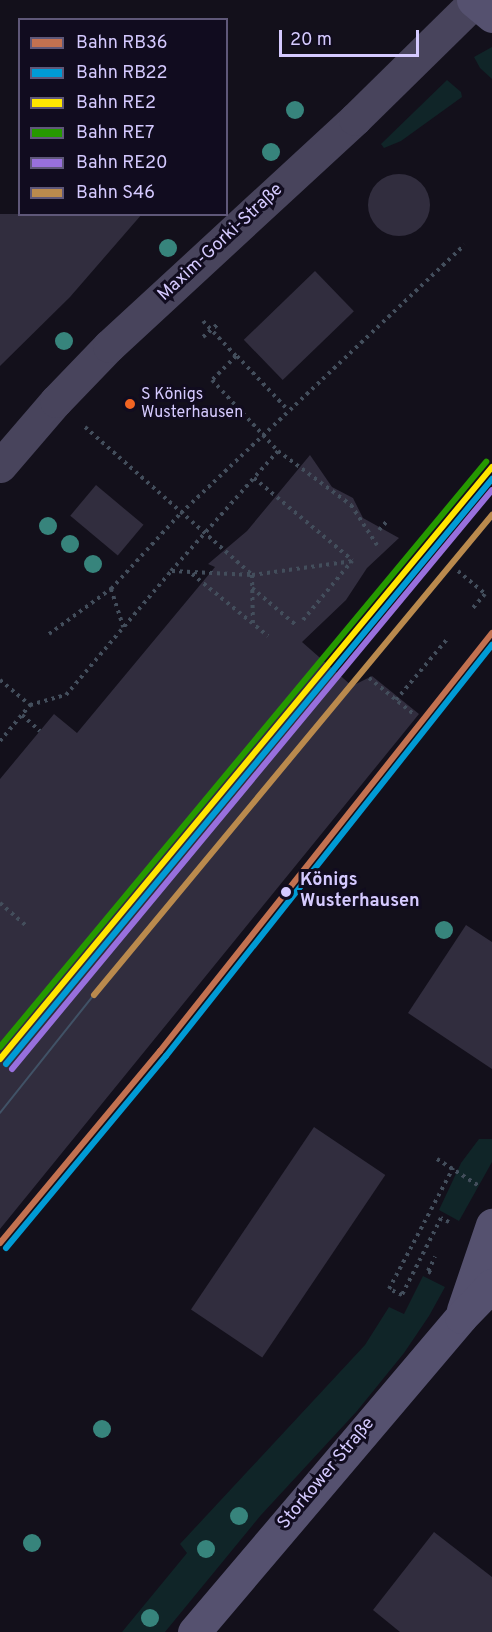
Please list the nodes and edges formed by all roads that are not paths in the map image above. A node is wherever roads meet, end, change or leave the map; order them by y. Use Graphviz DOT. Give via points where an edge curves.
graph roads {
  1 [pos="480,6"];
  2 [pos="0,466"];
  3 [pos="484,1211"];
  4 [pos="492,1285"];
  5 [pos="461,1317"];
  6 [pos="194,1632"];
  1 -- 2 [label="street, Maxim-Gorki-Straße" via="109,346"];
  3 -- 5 [label="main road, Storkower Straße"];
  4 -- 5 [label="main road, Storkower Straße"];
  5 -- 6 [label="main road, Storkower Straße"];
}
